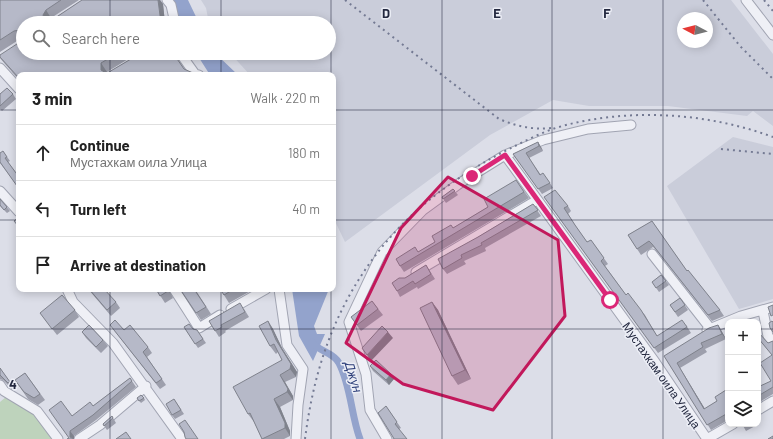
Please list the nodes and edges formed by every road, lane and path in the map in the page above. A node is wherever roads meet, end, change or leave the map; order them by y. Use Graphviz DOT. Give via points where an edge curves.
graph roads {
  1 [pos="167,0"];
  2 [pos="746,0"];
  3 [pos="173,16"];
  4 [pos="773,35"];
  5 [pos="185,60"];
  6 [pos="0,68"];
  7 [pos="194,72"];
  8 [pos="16,86"];
  9 [pos="631,125"];
  10 [pos="505,155"];
  11 [pos="0,191"];
  12 [pos="537,200"];
  13 [pos="16,209"];
  14 [pos="652,254"];
  15 [pos="406,278"];
  16 [pos="68,292"];
  17 [pos="176,292"];
  18 [pos="261,292"];
  19 [pos="279,292"];
  20 [pos="773,307"];
  21 [pos="763,311"];
  22 [pos="710,328"];
  23 [pos="698,336"];
  24 [pos="773,342"];
  25 [pos="0,385"];
  26 [pos="146,386"];
  27 [pos="773,401"];
  28 [pos="761,408"];
  29 [pos="728,427"];
  30 [pos="58,439"];
  31 [pos="79,439"];
  32 [pos="182,439"];
  33 [pos="296,439"];
  34 [pos="387,439"];
  35 [pos="707,439"];
  1 -- 3 [label="street"];
  2 -- 4 [label="street"];
  5 -- 7 [label="street"];
  6 -- 8 [label="street"];
  9 -- 10 [label="street" via="580,131 543,140"];
  10 -- 12 [label="street, Мустахкам оила Улица"];
  10 -- 34 [label="street" via="423,210 382,252 349,322 366,374 370,410"];
  11 -- 13 [label="street"];
  12 -- 15 [label="street"];
  12 -- 35 [label="street, Мустахкам оила Улица" via="658,360"];
  14 -- 22 [label="street"];
  16 -- 26 [label="street" via="73,302 113,343"];
  17 -- 18 [label="street" via="199,328"];
  19 -- 33 [label="street" via="287,345 304,369"];
  20 -- 21 [label="street"];
  21 -- 22 [label="street"];
  21 -- 24 [label="street" via="768,336"];
  22 -- 23 [label="street"];
  25 -- 30 [label="street" via="4,391 37,411"];
  26 -- 31 [label="street" via="100,425"];
  26 -- 32 [label="street"];
  27 -- 28 [label="street"];
  29 -- 35 [label="street"];
}
